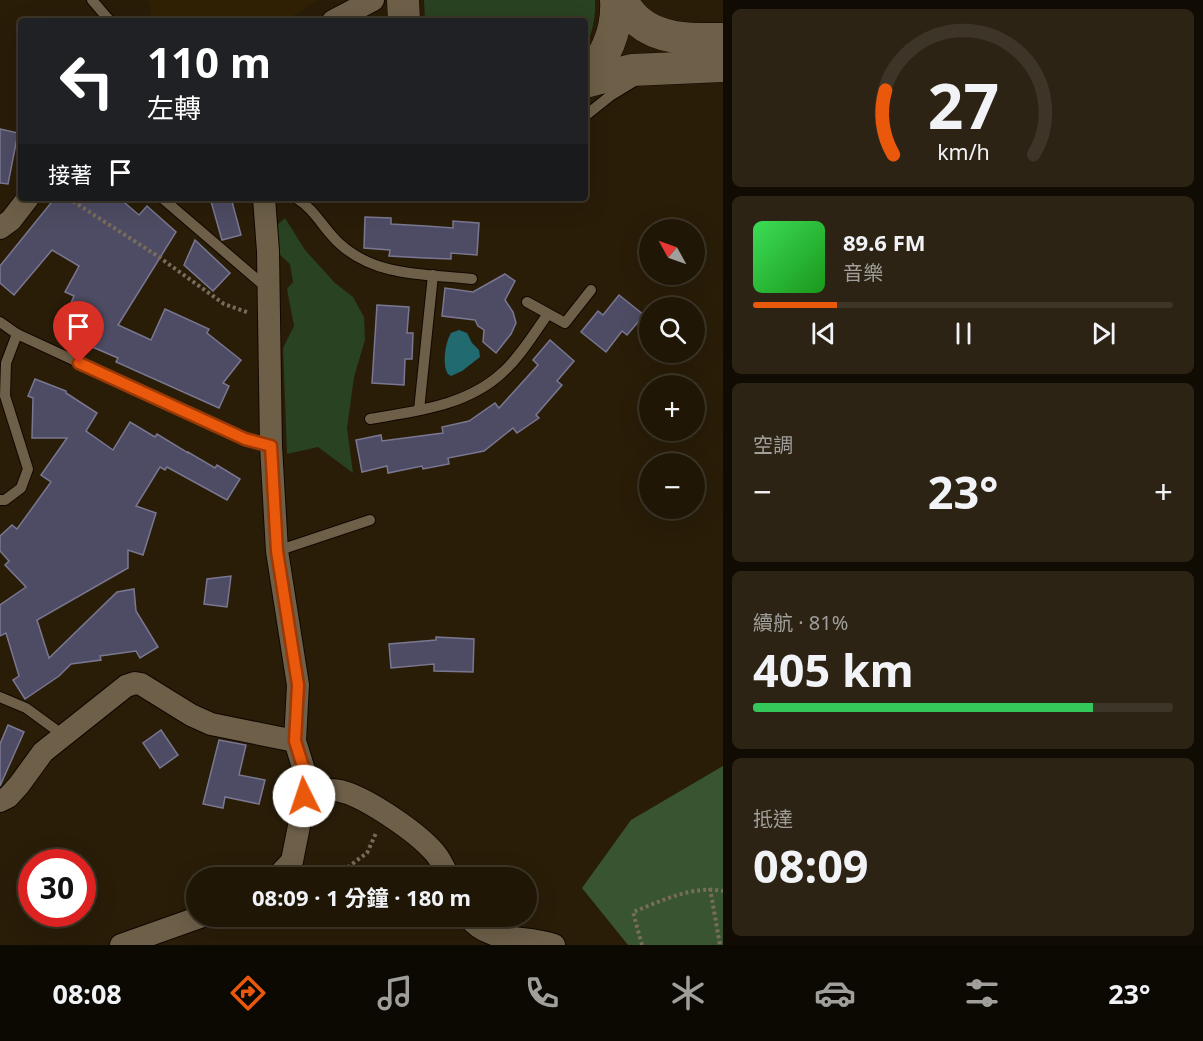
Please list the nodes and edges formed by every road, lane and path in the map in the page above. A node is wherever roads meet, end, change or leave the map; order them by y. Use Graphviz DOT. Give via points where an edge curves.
graph roads {
  1 [pos="92,0"];
  2 [pos="373,0"];
  3 [pos="403,0"];
  4 [pos="618,0"];
  5 [pos="107,18"];
  6 [pos="339,18"];
  7 [pos="404,18"];
  8 [pos="723,39"];
  9 [pos="723,66"];
  10 [pos="675,67"];
  11 [pos="588,77"];
  12 [pos="588,80"];
  13 [pos="588,114"];
  14 [pos="26,201"];
  15 [pos="73,201"];
  16 [pos="165,201"];
  17 [pos="264,201"];
  18 [pos="300,201"];
  19 [pos="0,228"];
  20 [pos="433,275"];
  21 [pos="472,279"];
  22 [pos="269,290"];
  23 [pos="591,290"];
  24 [pos="527,302"];
  25 [pos="548,314"];
  26 [pos="270,320"];
  27 [pos="0,322"];
  28 [pos="17,334"];
  29 [pos="419,410"];
  30 [pos="370,419"];
  31 [pos="271,446"];
  32 [pos="0,500"];
  33 [pos="370,520"];
  34 [pos="277,551"];
  35 [pos="0,697"];
  36 [pos="63,735"];
  37 [pos="295,741"];
  38 [pos="304,796"];
  39 [pos="0,801"];
  40 [pos="385,813"];
  41 [pos="286,867"];
  42 [pos="349,867"];
  43 [pos="444,867"];
  44 [pos="710,888"];
  45 [pos="723,891"];
  46 [pos="186,922"];
  47 [pos="477,927"];
  48 [pos="121,945"];
  49 [pos="554,945"];
  50 [pos="642,945"];
  51 [pos="720,945"];
  1 -- 5 [label="lane"];
  2 -- 6 [label="street"];
  3 -- 7 [label="main road"];
  4 -- 8 [label="main road" via="638,21 663,35"];
  4 -- 11 [label="main road" via="608,48"];
  9 -- 10 [label="main road"];
  10 -- 12 [label="main road" via="632,70"];
  10 -- 13 [label="lane" via="634,82"];
  14 -- 19 [label="street"];
  15 -- 26 [label="path" via="224,304"];
  16 -- 22 [label="lane"];
  17 -- 22 [label="street"];
  18 -- 20 [label="lane" via="359,258 389,270"];
  20 -- 21 [label="lane"];
  20 -- 29 [label="lane"];
  22 -- 26 [label="street"];
  23 -- 25 [label="lane" via="565,323"];
  24 -- 25 [label="lane"];
  25 -- 29 [label="lane" via="515,360 490,383 460,399"];
  26 -- 31 [label="street"];
  27 -- 28 [label="lane"];
  28 -- 31 [label="lane" via="245,439"];
  28 -- 32 [label="lane" via="6,363 5,396 28,469 21,488"];
  29 -- 30 [label="lane"];
  31 -- 34 [label="street"];
  33 -- 34 [label="lane"];
  34 -- 37 [label="street" via="298,685"];
  35 -- 36 [label="lane" via="26,708"];
  36 -- 37 [label="street" via="135,683 211,724"];
  36 -- 39 [label="street" via="43,752 14,791"];
  37 -- 38 [label="street" via="304,770"];
  38 -- 40 [label="street" via="333,790 355,796"];
  38 -- 41 [label="street" via="292,861"];
  40 -- 42 [label="path" via="367,854"];
  40 -- 43 [label="street" via="431,848"];
  44 -- 45 [label="path"];
  44 -- 50 [label="path" via="633,912"];
  44 -- 51 [label="path"];
  46 -- 48 [label="street"];
  47 -- 49 [label="street" via="495,937"];
}
